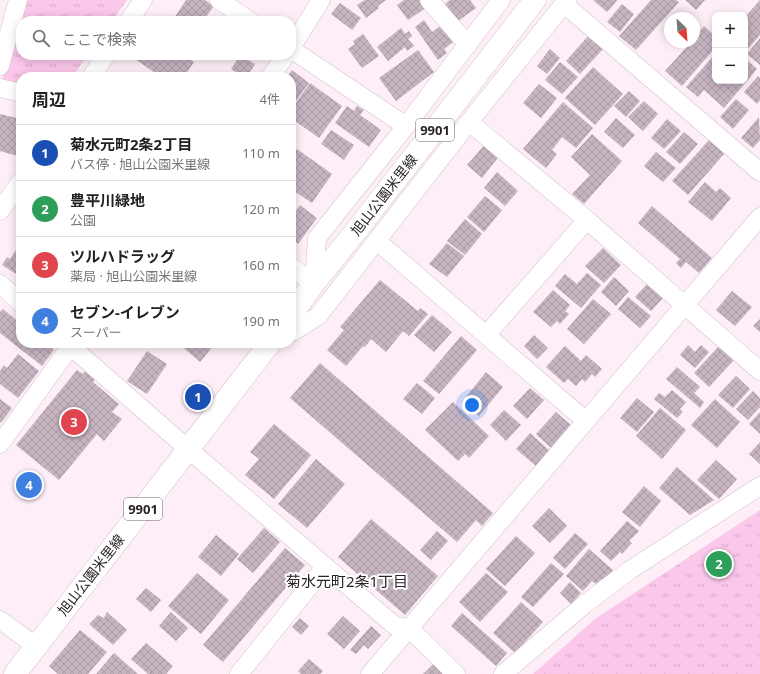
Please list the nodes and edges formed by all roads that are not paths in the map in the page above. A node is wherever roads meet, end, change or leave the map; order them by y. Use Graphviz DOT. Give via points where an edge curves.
graph roads {
  1 [pos="18,0"];
  2 [pos="143,0"];
  3 [pos="219,0"];
  4 [pos="321,0"];
  5 [pos="429,0"];
  6 [pos="501,0"];
  7 [pos="535,0"];
  8 [pos="566,2"];
  9 [pos="132,16"];
  10 [pos="243,16"];
  11 [pos="296,40"];
  12 [pos="468,45"];
  13 [pos="296,51"];
  14 [pos="103,60"];
  15 [pos="282,60"];
  16 [pos="0,66"];
  17 [pos="94,72"];
  18 [pos="274,72"];
  19 [pos="0,88"];
  20 [pos="16,92"];
  21 [pos="468,122"];
  22 [pos="406,126"];
  23 [pos="760,172"];
  24 [pos="16,187"];
  25 [pos="0,211"];
  26 [pos="760,217"];
  27 [pos="587,220"];
  28 [pos="377,241"];
  29 [pos="296,270"];
  30 [pos="314,283"];
  31 [pos="0,284"];
  32 [pos="16,298"];
  33 [pos="685,305"];
  34 [pos="296,308"];
  35 [pos="296,330"];
  36 [pos="487,334"];
  37 [pos="67,348"];
  38 [pos="74,348"];
  39 [pos="268,348"];
  40 [pos="760,371"];
  41 [pos="586,421"];
  42 [pos="0,444"];
  43 [pos="188,449"];
  44 [pos="760,486"];
  45 [pos="325,567"];
  46 [pos="0,620"];
  47 [pos="409,628"];
  48 [pos="36,646"];
  49 [pos="15,674"];
  50 [pos="239,674"];
  51 [pos="370,674"];
  52 [pos="456,674"];
  53 [pos="503,674"];
  1 -- 16 [label="street"];
  2 -- 9 [label="street"];
  3 -- 10 [label="street"];
  4 -- 11 [label="street"];
  5 -- 12 [label="street"];
  6 -- 12 [label="street"];
  7 -- 30 [label="main road, 旭山公園米里線 / 9901"];
  8 -- 21 [label="street"];
  8 -- 23 [label="street"];
  12 -- 22 [label="street"];
  13 -- 22 [label="street"];
  14 -- 17 [label="street"];
  15 -- 18 [label="street"];
  19 -- 20 [label="street"];
  21 -- 27 [label="street"];
  21 -- 28 [label="street"];
  22 -- 30 [label="street" via="317,238"];
  24 -- 25 [label="street"];
  26 -- 33 [label="street"];
  27 -- 33 [label="street"];
  27 -- 36 [label="street"];
  28 -- 35 [label="street" via="318,316"];
  28 -- 36 [label="street"];
  29 -- 30 [label="street"];
  30 -- 34 [label="main road, 旭山公園米里線 / 9901"];
  31 -- 32 [label="street"];
  33 -- 40 [label="street"];
  33 -- 41 [label="street"];
  36 -- 41 [label="street"];
  37 -- 42 [label="street"];
  38 -- 43 [label="street"];
  39 -- 43 [label="main road, 旭山公園米里線 / 9901"];
  41 -- 47 [label="street"];
  43 -- 45 [label="street"];
  43 -- 48 [label="main road, 旭山公園米里線 / 9901"];
  44 -- 53 [label="street" via="630,570 585,604"];
  45 -- 47 [label="street" via="395,626"];
  45 -- 50 [label="street"];
  46 -- 48 [label="street"];
  47 -- 51 [label="street"];
  47 -- 52 [label="street"];
  48 -- 49 [label="main road, 旭山公園米里線 / 9901"];
}
